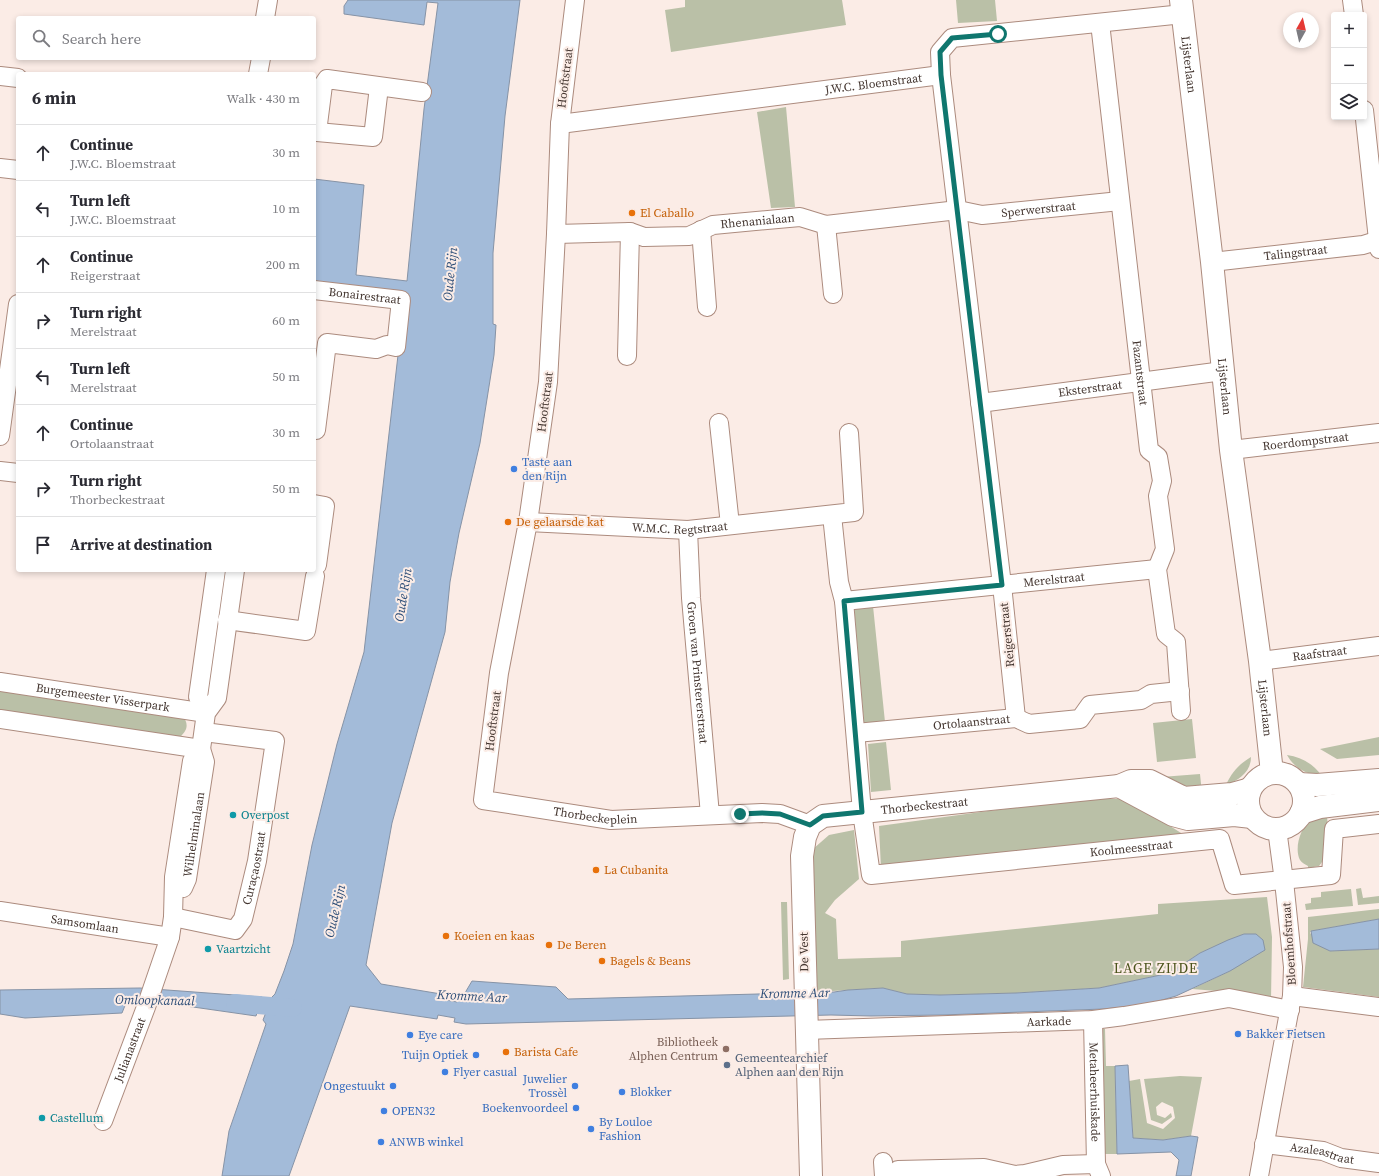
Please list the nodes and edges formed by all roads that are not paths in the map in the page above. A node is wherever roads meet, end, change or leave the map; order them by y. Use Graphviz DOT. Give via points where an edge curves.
graph roads {
  1 [pos="268,0"];
  2 [pos="574,0"];
  3 [pos="1352,0"];
  4 [pos="1182,7"];
  5 [pos="1354,12"];
  6 [pos="265,16"];
  7 [pos="1100,23"];
  8 [pos="260,60"];
  9 [pos="258,72"];
  10 [pos="941,75"];
  11 [pos="0,76"];
  12 [pos="16,78"];
  13 [pos="379,87"];
  14 [pos="422,92"];
  15 [pos="1365,120"];
  16 [pos="560,124"];
  17 [pos="316,126"];
  18 [pos="316,132"];
  19 [pos="0,168"];
  20 [pos="16,170"];
  21 [pos="1120,201"];
  22 [pos="958,210"];
  23 [pos="826,225"];
  24 [pos="701,230"];
  25 [pos="630,232"];
  26 [pos="556,234"];
  27 [pos="1379,243"];
  28 [pos="1212,262"];
  29 [pos="316,290"];
  30 [pos="833,294"];
  31 [pos="707,307"];
  32 [pos="16,319"];
  33 [pos="627,356"];
  34 [pos="1223,371"];
  35 [pos="1142,382"];
  36 [pos="980,403"];
  37 [pos="719,423"];
  38 [pos="316,430"];
  39 [pos="849,433"];
  40 [pos="1379,433"];
  41 [pos="0,436"];
  42 [pos="1231,450"];
  43 [pos="0,471"];
  44 [pos="16,473"];
  45 [pos="323,502"];
  46 [pos="832,515"];
  47 [pos="528,522"];
  48 [pos="730,525"];
  49 [pos="688,530"];
  50 [pos="1157,569"];
  51 [pos="316,570"];
  52 [pos="216,572"];
  53 [pos="234,572"];
  54 [pos="316,572"];
  55 [pos="1002,585"];
  56 [pos="844,601"];
  57 [pos="227,620"];
  58 [pos="1379,646"];
  59 [pos="1260,661"];
  60 [pos="0,682"];
  61 [pos="1180,691"];
  62 [pos="1181,711"];
  63 [pos="206,713"];
  64 [pos="1016,718"];
  65 [pos="0,719"];
  66 [pos="204,732"];
  67 [pos="856,733"];
  68 [pos="201,750"];
  69 [pos="1272,773"];
  70 [pos="1379,780"];
  71 [pos="1299,784"];
  72 [pos="1119,786"];
  73 [pos="1250,789"];
  74 [pos="483,800"];
  75 [pos="1379,800"];
  76 [pos="862,812"];
  77 [pos="1301,813"];
  78 [pos="710,815"];
  79 [pos="1252,817"];
  80 [pos="1379,824"];
  81 [pos="810,825"];
  82 [pos="1277,829"];
  83 [pos="1284,880"];
  84 [pos="0,911"];
  85 [pos="173,918"];
  86 [pos="170,937"];
  87 [pos="156,978"];
  88 [pos="1291,1003"];
  89 [pos="1379,1007"];
  90 [pos="1092,1020"];
  91 [pos="806,1028"];
  92 [pos="103,1121"];
  93 [pos="1264,1144"];
  94 [pos="1379,1163"];
  95 [pos="888,1169"];
  96 [pos="1098,1170"];
  97 [pos="943,1172"];
  98 [pos="811,1176"];
  99 [pos="1259,1176"];
  1 -- 6 [label="street"];
  2 -- 16 [label="street, Hooftstraat"];
  3 -- 5 [label="street"];
  4 -- 7 [label="street"];
  4 -- 28 [label="street, Lijsterlaan"];
  7 -- 10 [label="street" via="952,38 940,52"];
  7 -- 21 [label="street, Fazantstraat"];
  8 -- 9 [label="street"];
  10 -- 16 [label="street, J.W.C. Bloemstraat"];
  10 -- 22 [label="street, Reigerstraat"];
  11 -- 12 [label="street"];
  13 -- 14 [label="street"];
  13 -- 17 [label="street" via="327,79 323,85"];
  13 -- 18 [label="street" via="373,137"];
  15 -- 27 [label="street"];
  16 -- 26 [label="street, Hooftstraat"];
  19 -- 20 [label="street"];
  21 -- 22 [label="street, Sperwerstraat" via="982,215"];
  21 -- 35 [label="street, Fazantstraat"];
  22 -- 23 [label="street, Rhenanialaan"];
  22 -- 36 [label="street, Reigerstraat"];
  23 -- 24 [label="street, Rhenanialaan" via="800,217 713,225"];
  23 -- 30 [label="street"];
  24 -- 25 [label="street, Rhenanialaan" via="689,236 644,237"];
  24 -- 31 [label="street"];
  25 -- 26 [label="street, Rhenanialaan"];
  25 -- 33 [label="street"];
  26 -- 47 [label="street, Hooftstraat" via="548,382"];
  27 -- 28 [label="street, Talingstraat"];
  28 -- 34 [label="street, Lijsterlaan"];
  29 -- 38 [label="street, Bonairestraat" via="401,300 396,347 387,345 376,349 327,343"];
  32 -- 41 [label="street"];
  34 -- 35 [label="street, Eksterstraat"];
  34 -- 42 [label="street, Lijsterlaan"];
  35 -- 36 [label="street, Eksterstraat"];
  35 -- 50 [label="street, Fazantstraat" via="1149,450 1158,457 1162,481 1158,496 1165,549"];
  36 -- 55 [label="street, Reigerstraat"];
  37 -- 48 [label="street"];
  39 -- 46 [label="street, W.M.C. Regtstraat" via="854,512"];
  40 -- 42 [label="street, Roerdompstraat"];
  42 -- 59 [label="street, Lijsterlaan"];
  43 -- 44 [label="street"];
  45 -- 51 [label="street"];
  46 -- 48 [label="street, W.M.C. Regtstraat"];
  46 -- 56 [label="street" via="839,582"];
  47 -- 49 [label="street, W.M.C. Regtstraat"];
  47 -- 74 [label="street, Hooftstraat" via="499,673"];
  48 -- 49 [label="street, W.M.C. Regtstraat"];
  49 -- 78 [label="street, Groen van Prinstererstraat" via="691,598"];
  50 -- 55 [label="street, Merelstraat"];
  50 -- 61 [label="street, Fazantstraat" via="1166,634 1176,642"];
  52 -- 63 [label="street, Wilhelminalaan" via="198,697"];
  53 -- 57 [label="street, Wilhelminalaan"];
  54 -- 57 [label="street" via="306,631"];
  55 -- 56 [label="street, Merelstraat"];
  55 -- 64 [label="street, Reigerstraat"];
  56 -- 67 [label="street"];
  57 -- 63 [label="street, Wilhelminalaan" via="217,698"];
  58 -- 59 [label="street, Raafstraat"];
  59 -- 69 [label="street, Lijsterlaan"];
  60 -- 63 [label="street, Burgemeester Visserpark"];
  61 -- 62 [label="street, Fazantstraat"];
  61 -- 64 [label="street, Ortolaanstraat" via="1151,694 1141,700 1090,705 1080,719 1029,724"];
  63 -- 66 [label="street, Wilhelminalaan"];
  64 -- 67 [label="street, Ortolaanstraat"];
  65 -- 68 [label="street"];
  66 -- 68 [label="street, Wilhelminalaan"];
  66 -- 85 [label="street, Curaçaostraat" via="275,741 257,861 243,919 235,930"];
  67 -- 76 [label="street"];
  68 -- 85 [label="street, Wilhelminalaan" via="206,762 187,879"];
  69 -- 71 [label="street" via="1287,775"];
  69 -- 73 [label="street" via="1256,780"];
  70 -- 71 [label="street" via="1317,786"];
  71 -- 77 [label="street" via="1304,795"];
  72 -- 73 [label="street, Thorbeckestraat" via="1131,781 1150,781 1184,798 1232,794"];
  72 -- 76 [label="street, Thorbeckestraat"];
  72 -- 79 [label="street" via="1173,815 1188,819 1234,815"];
  73 -- 79 [label="street" via="1247,803"];
  74 -- 78 [label="street, Thorbeckeplein" via="610,820"];
  75 -- 77 [label="street" via="1320,807"];
  76 -- 81 [label="street, Thorbeckestraat" via="823,816"];
  76 -- 83 [label="street, Koolmeesstraat" via="871,875 1220,840 1234,885"];
  77 -- 82 [label="street" via="1291,825"];
  78 -- 81 [label="street" via="780,814"];
  79 -- 82 [label="street" via="1263,827"];
  80 -- 83 [label="street, Koolmeesstraat" via="1334,829 1331,875"];
  81 -- 91 [label="street, De Vest" via="802,856"];
  82 -- 83 [label="street, Bloemhofstraat"];
  83 -- 88 [label="street, Bloemhofstraat" via="1293,967"];
  84 -- 86 [label="street, Samsomlaan"];
  85 -- 86 [label="street, Wilhelminalaan"];
  86 -- 87 [label="street, Wilhelminalaan"];
  87 -- 92 [label="street, Julianastraat"];
  88 -- 89 [label="street, Aarkade"];
  88 -- 90 [label="street, Aarkade" via="1229,998"];
  88 -- 93 [label="street, Bloemhofstraat"];
  90 -- 91 [label="street, Aarkade"];
  90 -- 96 [label="street, Metaheerhuiskade"];
  91 -- 98 [label="street, De Vest"];
  93 -- 94 [label="street, Azaleastraat" via="1323,1151 1341,1158"];
  93 -- 99 [label="street, Bloemhofstraat"];
  95 -- 97 [label="street"];
  96 -- 97 [label="street" via="1063,1165 1025,1174 984,1168"];
}
